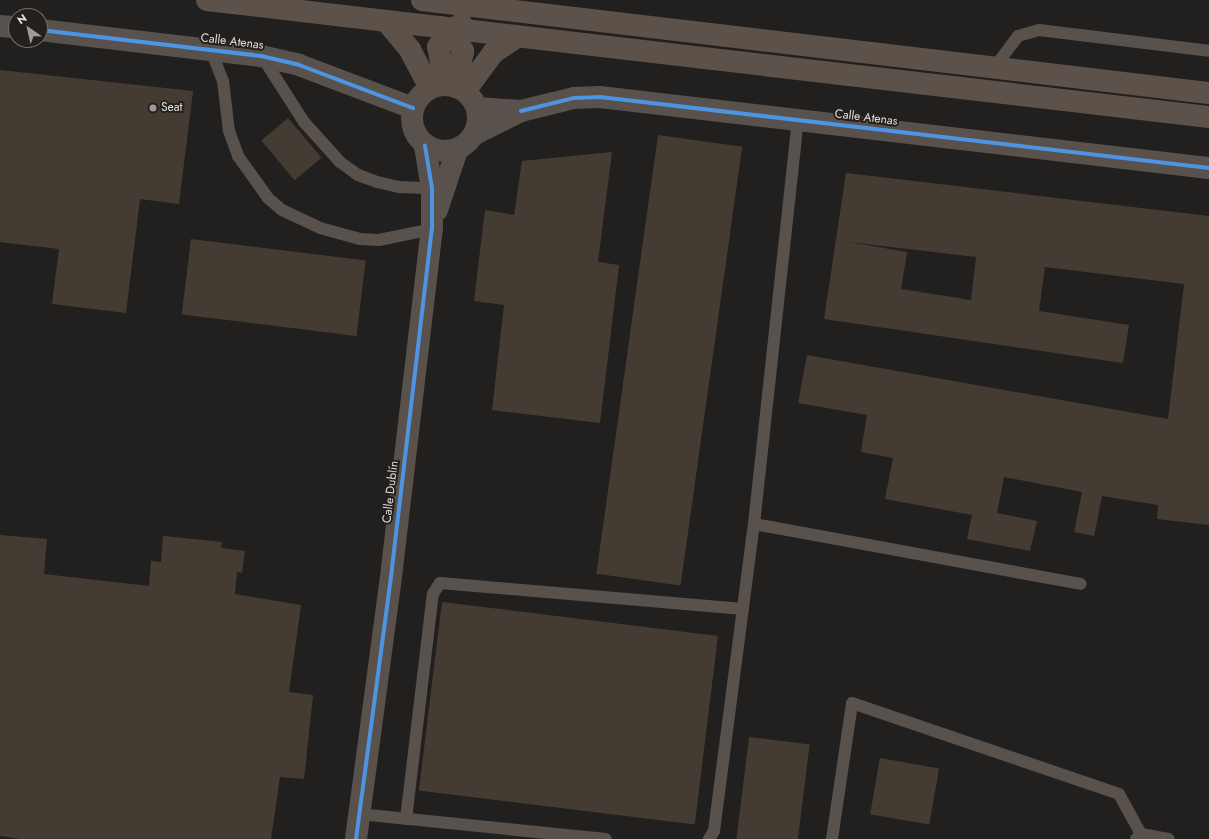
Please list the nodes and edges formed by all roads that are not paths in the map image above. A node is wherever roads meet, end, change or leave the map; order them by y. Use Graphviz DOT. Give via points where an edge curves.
graph roads {
  1 [pos="208,0"];
  2 [pos="319,0"];
  3 [pos="422,0"];
  4 [pos="386,21"];
  5 [pos="450,30"];
  6 [pos="48,31"];
  7 [pos="518,36"];
  8 [pos="787,43"];
  9 [pos="211,50"];
  10 [pos="1209,51"];
  11 [pos="262,56"];
  12 [pos="994,68"];
  13 [pos="454,92"];
  14 [pos="1209,93"];
  15 [pos="413,108"];
  16 [pos="521,111"];
  17 [pos="1209,117"];
  18 [pos="798,120"];
  19 [pos="475,134"];
  20 [pos="425,146"];
  21 [pos="457,150"];
  22 [pos="1209,168"];
  23 [pos="432,188"];
  24 [pos="432,229"];
  25 [pos="754,524"];
  26 [pos="1081,584"];
  27 [pos="743,609"];
  28 [pos="359,814"];
  29 [pos="406,819"];
  30 [pos="1139,836"];
  31 [pos="356,839"];
  32 [pos="606,839"];
  33 [pos="709,839"];
  34 [pos="832,839"];
  35 [pos="1169,839"];
  1 -- 4 [label="main road"];
  2 -- 5 [label="main road" via="384,8"];
  3 -- 8 [label="main road"];
  4 -- 5 [label="main road"];
  4 -- 13 [label="main road" via="410,50"];
  5 -- 7 [label="main road"];
  5 -- 8 [label="main road" via="473,20 653,40"];
  5 -- 13 [label="main road" via="463,51"];
  6 -- 9 [label="street, Calle Atenas"];
  7 -- 13 [label="main road" via="494,53"];
  7 -- 17 [label="main road"];
  8 -- 12 [label="main road"];
  9 -- 11 [label="street, Calle Atenas"];
  9 -- 24 [label="lane" via="223,81 229,131 238,156 268,198 282,210 320,228 360,239 379,240"];
  10 -- 12 [label="lane" via="1039,30 1018,36"];
  11 -- 15 [label="street, Calle Atenas" via="299,65"];
  11 -- 23 [label="lane" via="304,122 340,162 358,175 377,182 399,187"];
  12 -- 14 [label="main road"];
  13 -- 15 [label="street" via="417,100"];
  13 -- 16 [label="street"];
  13 -- 19 [label="street" via="478,116"];
  15 -- 20 [label="street" via="413,129"];
  16 -- 18 [label="street, Calle Atenas" via="574,98 600,97"];
  16 -- 19 [label="street"];
  18 -- 22 [label="street, Calle Atenas"];
  18 -- 25 [label="lane"];
  19 -- 21 [label="street"];
  20 -- 21 [label="street" via="436,151"];
  20 -- 23 [label="street, Calle Dublín"];
  21 -- 24 [label="street, Calle Dublín"];
  23 -- 24 [label="street, Calle Dublín"];
  24 -- 28 [label="street, Calle Dublín" via="392,568"];
  25 -- 26 [label="lane"];
  25 -- 27 [label="lane"];
  27 -- 29 [label="lane" via="440,583 433,594"];
  27 -- 33 [label="lane" via="714,832"];
  28 -- 29 [label="lane"];
  28 -- 31 [label="street, Calle Dublín"];
  29 -- 32 [label="lane"];
  30 -- 34 [label="lane" via="1119,794 852,703"];
  30 -- 35 [label="lane"];
}
